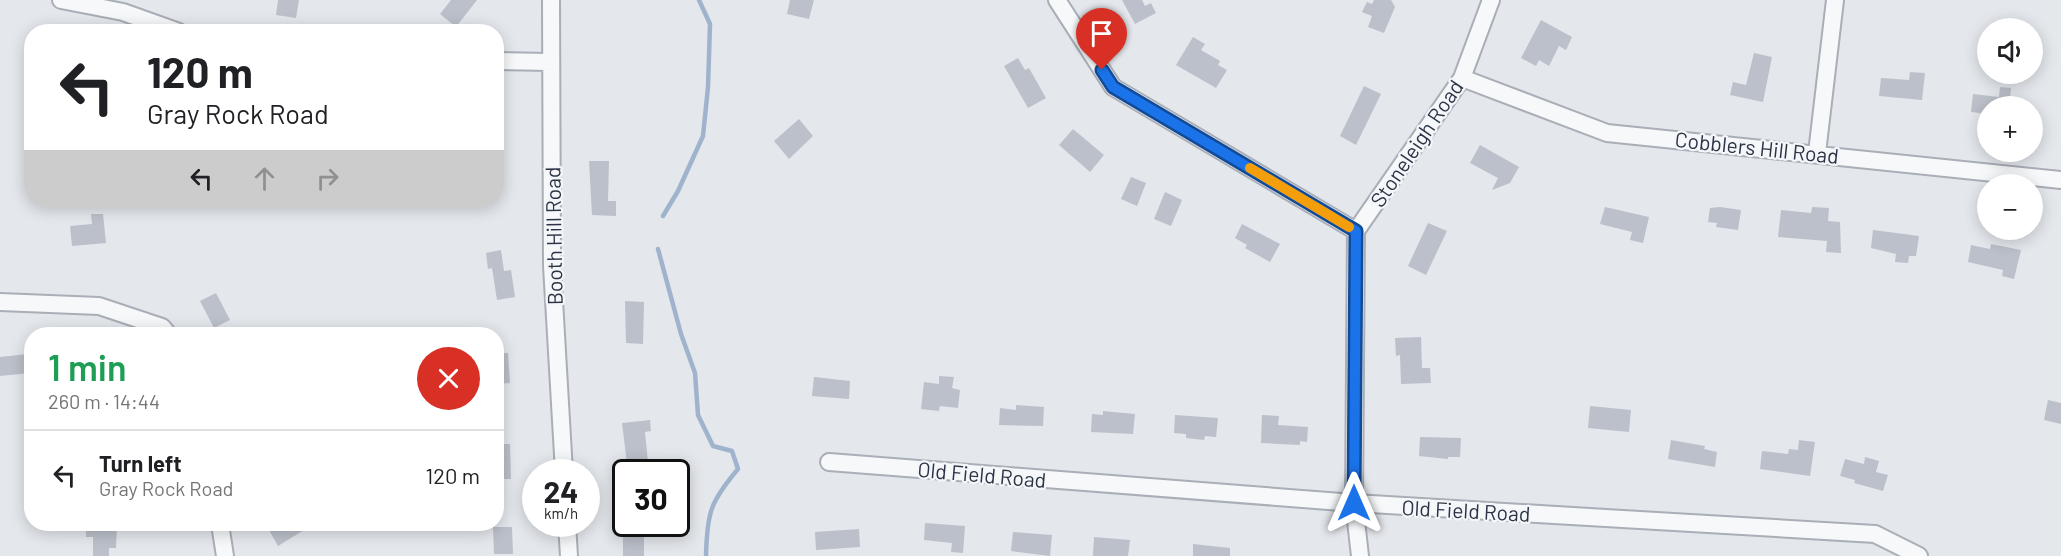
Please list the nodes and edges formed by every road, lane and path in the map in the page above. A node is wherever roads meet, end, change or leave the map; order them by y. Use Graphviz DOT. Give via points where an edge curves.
graph roads {
  1 [pos="61,0"];
  2 [pos="551,0"];
  3 [pos="1058,0"];
  4 [pos="1491,0"];
  5 [pos="1835,0"];
  6 [pos="157,24"];
  7 [pos="504,61"];
  8 [pos="550,62"];
  9 [pos="1462,78"];
  10 [pos="1817,153"];
  11 [pos="2061,180"];
  12 [pos="1356,231"];
  13 [pos="0,302"];
  14 [pos="162,327"];
  15 [pos="563,459"];
  16 [pos="829,462"];
  17 [pos="1354,503"];
  18 [pos="221,531"];
  19 [pos="568,537"];
  20 [pos="225,556"];
  21 [pos="569,556"];
  22 [pos="1360,556"];
  23 [pos="1919,556"];
  1 -- 6 [label="street" via="123,12"];
  2 -- 8 [label="street, Booth Hill Road"];
  3 -- 12 [label="street" via="1113,87"];
  4 -- 9 [label="street, Stoneleigh Road"];
  5 -- 10 [label="street"];
  7 -- 8 [label="street"];
  8 -- 15 [label="street, Booth Hill Road" via="552,266"];
  9 -- 10 [label="street, Cobblers Hill Road" via="1607,133"];
  9 -- 12 [label="street, Stoneleigh Road"];
  10 -- 11 [label="street, Cobblers Hill Road"];
  12 -- 17 [label="street"];
  13 -- 14 [label="street" via="99,306"];
  16 -- 17 [label="street, Old Field Road"];
  17 -- 22 [label="street"];
  17 -- 23 [label="street, Old Field Road" via="1875,534"];
  18 -- 20 [label="street"];
  19 -- 21 [label="street"];
}
